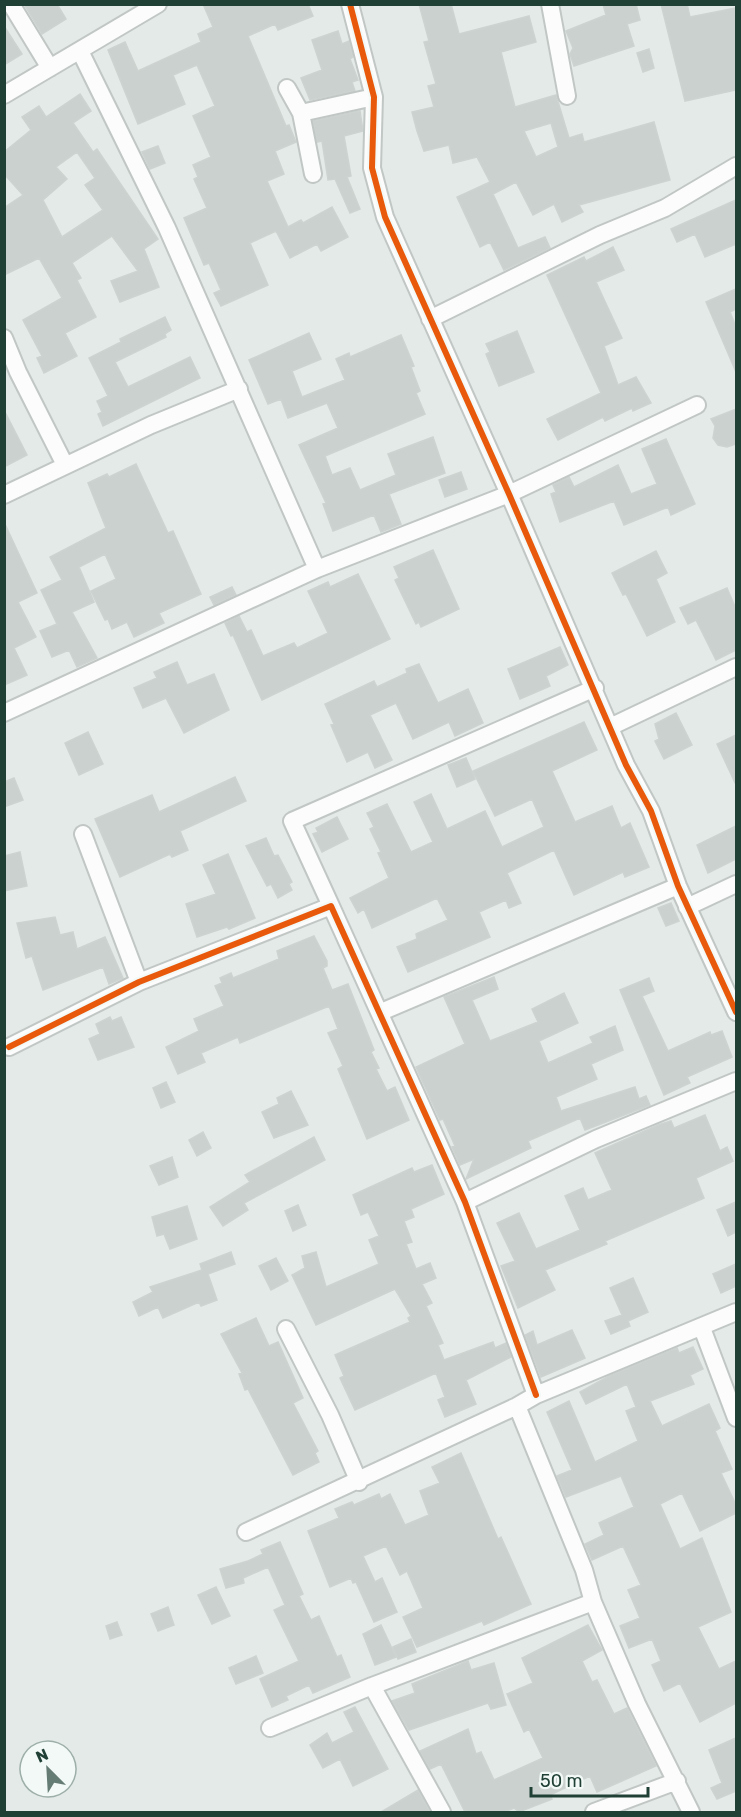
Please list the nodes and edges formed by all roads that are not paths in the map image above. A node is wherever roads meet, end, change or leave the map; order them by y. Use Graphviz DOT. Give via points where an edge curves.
graph roads {
  1 [pos="11,4"];
  2 [pos="158,4"];
  3 [pos="350,4"];
  4 [pos="550,4"];
  5 [pos="80,51"];
  6 [pos="50,69"];
  7 [pos="287,88"];
  8 [pos="4,95"];
  9 [pos="567,96"];
  10 [pos="374,97"];
  11 [pos="300,113"];
  12 [pos="736,166"];
  13 [pos="313,174"];
  14 [pos="430,319"];
  15 [pos="4,338"];
  16 [pos="11,375"];
  17 [pos="239,389"];
  18 [pos="697,405"];
  19 [pos="66,465"];
  20 [pos="510,494"];
  21 [pos="4,495"];
  22 [pos="318,569"];
  23 [pos="736,667"];
  24 [pos="595,688"];
  25 [pos="4,713"];
  26 [pos="609,727"];
  27 [pos="83,834"];
  28 [pos="736,884"];
  29 [pos="678,886"];
  30 [pos="331,906"];
  31 [pos="687,907"];
  32 [pos="139,982"];
  33 [pos="381,1012"];
  34 [pos="736,1012"];
  35 [pos="9,1047"];
  36 [pos="736,1081"];
  37 [pos="465,1202"];
  38 [pos="736,1312"];
  39 [pos="702,1328"];
  40 [pos="286,1329"];
  41 [pos="536,1395"];
  42 [pos="517,1406"];
  43 [pos="736,1418"];
  44 [pos="359,1482"];
  45 [pos="246,1532"];
  46 [pos="593,1602"];
  47 [pos="372,1686"];
  48 [pos="270,1728"];
  49 [pos="677,1781"];
  50 [pos="442,1812"];
  51 [pos="594,1812"];
  52 [pos="691,1812"];
  1 -- 6 [label="street"];
  2 -- 5 [label="street"];
  3 -- 10 [label="street"];
  4 -- 9 [label="street"];
  5 -- 6 [label="street"];
  5 -- 17 [label="street" via="167,228"];
  6 -- 8 [label="street"];
  7 -- 11 [label="street"];
  10 -- 11 [label="street"];
  10 -- 14 [label="street" via="372,168 385,217"];
  11 -- 13 [label="street"];
  12 -- 14 [label="street" via="665,208 600,235"];
  14 -- 20 [label="street"];
  15 -- 16 [label="street"];
  16 -- 19 [label="street"];
  17 -- 19 [label="street"];
  17 -- 22 [label="street"];
  18 -- 20 [label="street"];
  19 -- 21 [label="street"];
  20 -- 22 [label="street"];
  20 -- 24 [label="street"];
  22 -- 25 [label="street"];
  23 -- 26 [label="street"];
  24 -- 26 [label="street"];
  24 -- 30 [label="street" via="292,820"];
  26 -- 29 [label="street" via="651,811"];
  27 -- 32 [label="street"];
  28 -- 31 [label="street"];
  29 -- 31 [label="street"];
  29 -- 33 [label="street"];
  30 -- 32 [label="street"];
  30 -- 33 [label="street"];
  31 -- 34 [label="street"];
  32 -- 35 [label="street"];
  33 -- 37 [label="street"];
  36 -- 37 [label="street" via="596,1139"];
  37 -- 41 [label="street"];
  38 -- 39 [label="street"];
  39 -- 41 [label="street"];
  39 -- 43 [label="street"];
  40 -- 44 [label="street"];
  41 -- 42 [label="street"];
  42 -- 44 [label="street"];
  42 -- 46 [label="street" via="584,1570"];
  44 -- 45 [label="street"];
  46 -- 47 [label="street"];
  46 -- 49 [label="street" via="637,1704"];
  47 -- 48 [label="street"];
  47 -- 50 [label="street"];
  49 -- 51 [label="street"];
  49 -- 52 [label="street"];
}
